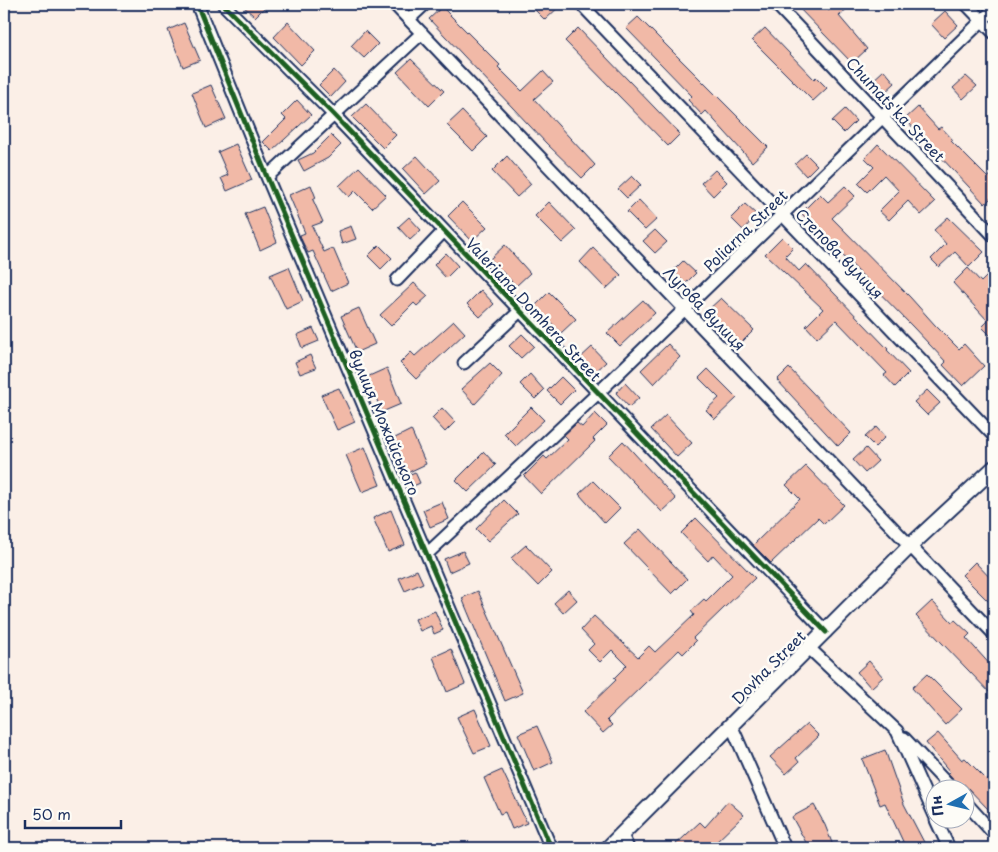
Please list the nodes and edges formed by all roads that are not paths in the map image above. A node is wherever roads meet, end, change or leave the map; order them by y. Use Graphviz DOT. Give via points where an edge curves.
graph roads {
  1 [pos="197,4"];
  2 [pos="223,4"];
  3 [pos="394,4"];
  4 [pos="425,4"];
  5 [pos="582,4"];
  6 [pos="776,4"];
  7 [pos="966,4"];
  8 [pos="994,8"];
  9 [pos="409,19"];
  10 [pos="982,20"];
  11 [pos="422,33"];
  12 [pos="994,33"];
  13 [pos="334,114"];
  14 [pos="884,116"];
  15 [pos="267,177"];
  16 [pos="782,214"];
  17 [pos="444,231"];
  18 [pos="994,236"];
  19 [pos="397,280"];
  20 [pos="685,308"];
  21 [pos="520,311"];
  22 [pos="464,363"];
  23 [pos="597,394"];
  24 [pos="994,436"];
  25 [pos="994,468"];
  26 [pos="910,546"];
  27 [pos="428,553"];
  28 [pos="826,632"];
  29 [pos="994,634"];
  30 [pos="809,648"];
  31 [pos="732,727"];
  32 [pos="898,731"];
  33 [pos="944,780"];
  34 [pos="926,795"];
  35 [pos="976,814"];
  36 [pos="941,830"];
  37 [pos="994,834"];
  38 [pos="622,835"];
  39 [pos="553,848"];
  40 [pos="608,848"];
  41 [pos="628,848"];
  42 [pos="785,848"];
  43 [pos="949,848"];
  1 -- 15 [label="street, вулиця Можайського"];
  2 -- 13 [label="street, Valeriana Domhera Street"];
  3 -- 9 [label="street, Лугова вулиця"];
  4 -- 9 [label="street"];
  5 -- 16 [label="street, Степова вулиця"];
  6 -- 14 [label="street, Chumats'ka Street"];
  7 -- 10 [label="street"];
  8 -- 10 [label="street, Poliarna Street"];
  9 -- 11 [label="street, Лугова вулиця"];
  10 -- 12 [label="street"];
  10 -- 14 [label="street, Poliarna Street"];
  11 -- 13 [label="street"];
  11 -- 20 [label="street, Лугова вулиця"];
  13 -- 15 [label="street"];
  13 -- 17 [label="street, Valeriana Domhera Street"];
  14 -- 16 [label="street, Poliarna Street"];
  14 -- 18 [label="street, Chumats'ka Street"];
  15 -- 27 [label="street, вулиця Можайського"];
  16 -- 20 [label="street, Poliarna Street"];
  16 -- 24 [label="street, Степова вулиця"];
  17 -- 19 [label="street"];
  17 -- 21 [label="street, Valeriana Domhera Street"];
  20 -- 23 [label="street, Poliarna Street"];
  20 -- 26 [label="street, Лугова вулиця"];
  21 -- 22 [label="street"];
  21 -- 23 [label="street, Valeriana Domhera Street"];
  23 -- 27 [label="street, Poliarna Street"];
  23 -- 28 [label="street, Valeriana Domhera Street"];
  25 -- 26 [label="street, Dovha Street"];
  26 -- 28 [label="street, Dovha Street"];
  26 -- 29 [label="street, Лугова вулиця"];
  27 -- 39 [label="street, вулиця Можайського"];
  28 -- 30 [label="street, Dovha Street"];
  30 -- 31 [label="street, Dovha Street"];
  30 -- 32 [label="street"];
  31 -- 38 [label="street, Dovha Street"];
  31 -- 42 [label="street"];
  32 -- 33 [label="street"];
  32 -- 34 [label="street"];
  35 -- 37 [label="street"];
  36 -- 43 [label="street"];
  38 -- 40 [label="street, Dovha Street"];
  38 -- 41 [label="street"];
}
